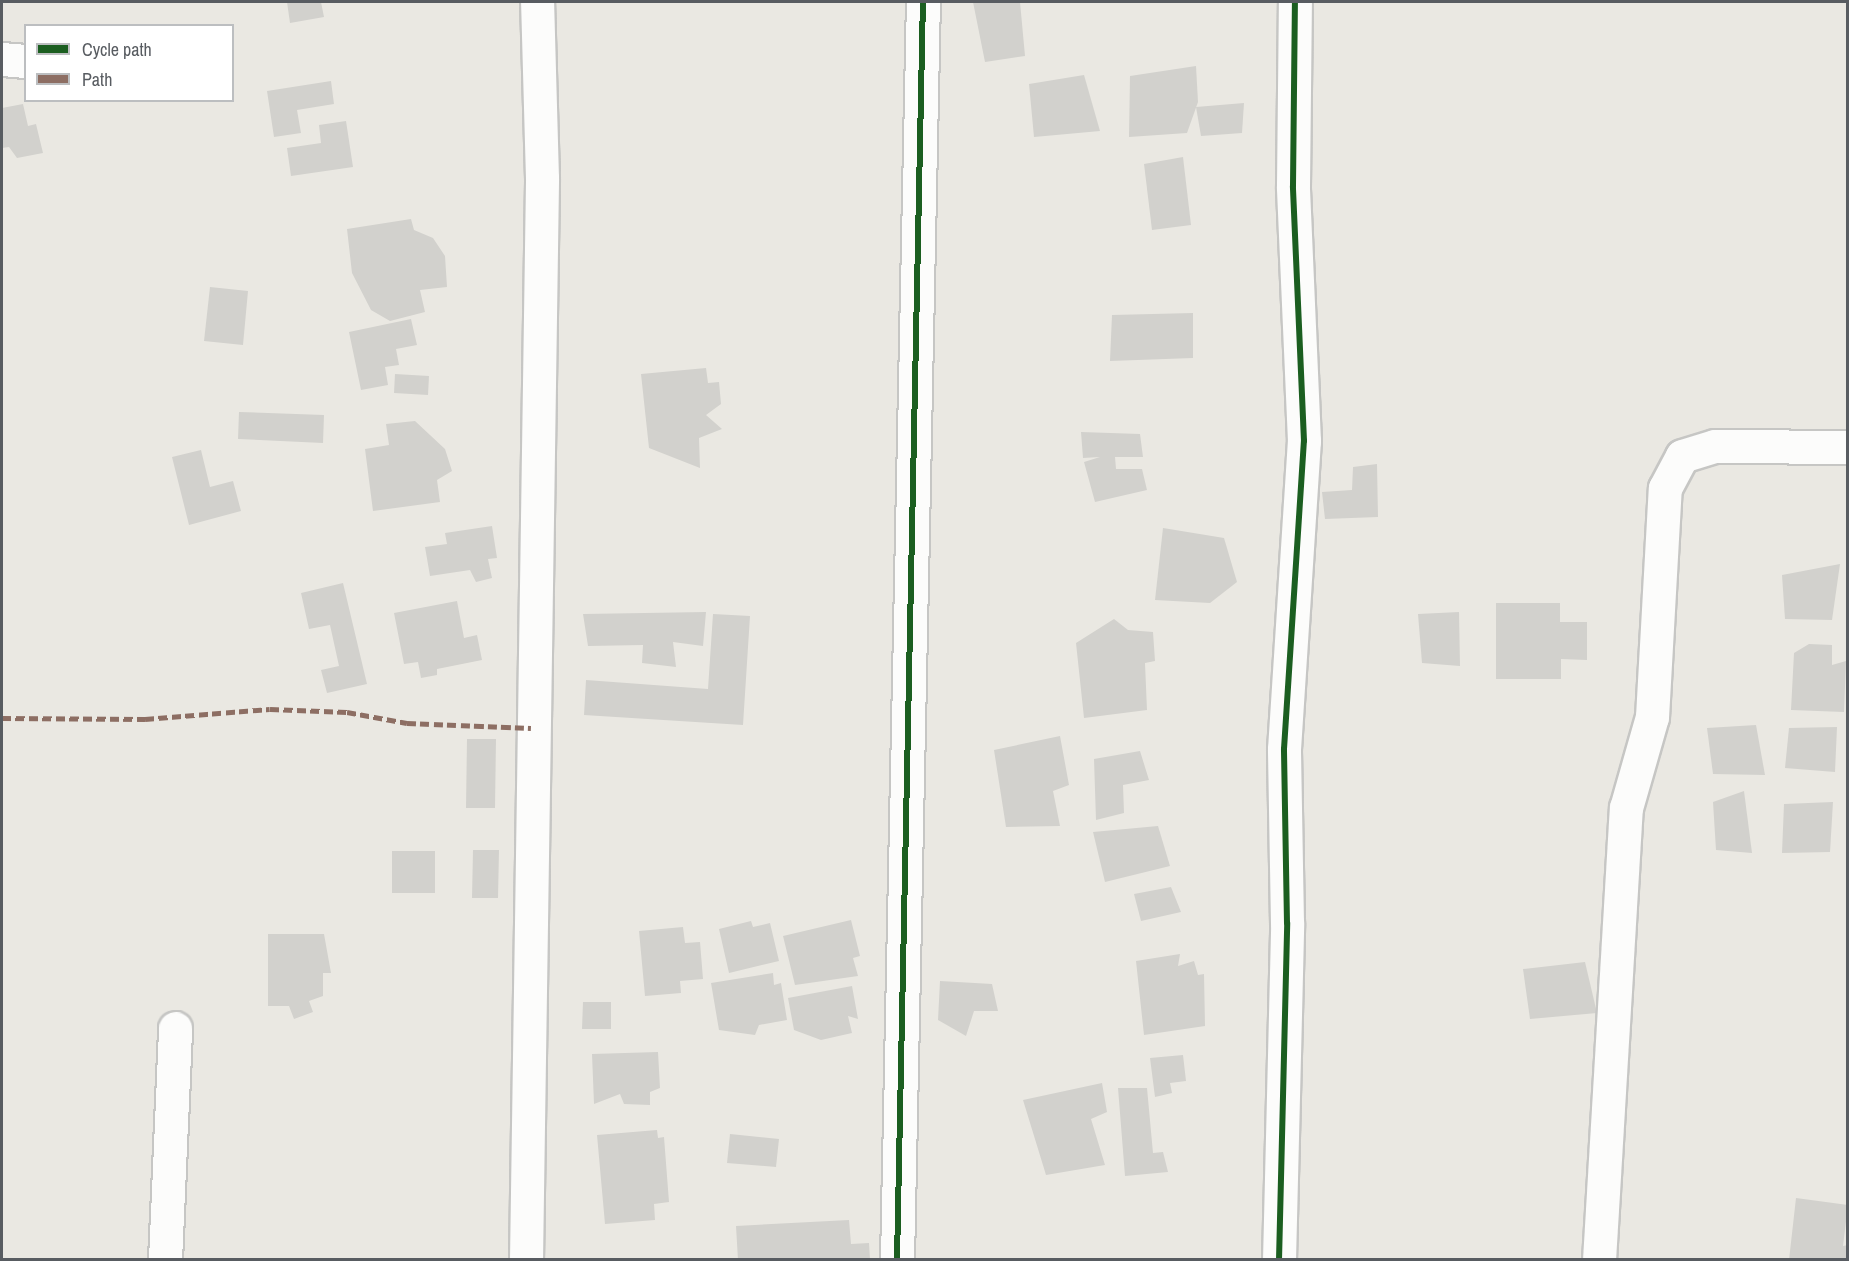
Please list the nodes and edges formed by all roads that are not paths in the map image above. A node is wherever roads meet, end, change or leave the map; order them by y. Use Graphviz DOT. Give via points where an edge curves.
graph roads {
  1 [pos="537,2"];
  2 [pos="923,2"];
  3 [pos="1295,2"];
  4 [pos="2,59"];
  5 [pos="24,61"];
  6 [pos="1848,447"];
  7 [pos="175,1028"];
  8 [pos="165,1260"];
  9 [pos="526,1260"];
  10 [pos="897,1260"];
  11 [pos="1279,1260"];
  12 [pos="1599,1260"];
  1 -- 9 [label="street" via="542,178"];
  2 -- 10 [label="street"];
  3 -- 11 [label="street" via="1293,186 1304,441 1283,760 1287,923"];
  4 -- 5 [label="street"];
  6 -- 12 [label="street" via="1714,446 1682,456 1665,488 1652,717 1626,808"];
  7 -- 8 [label="street"];
}
